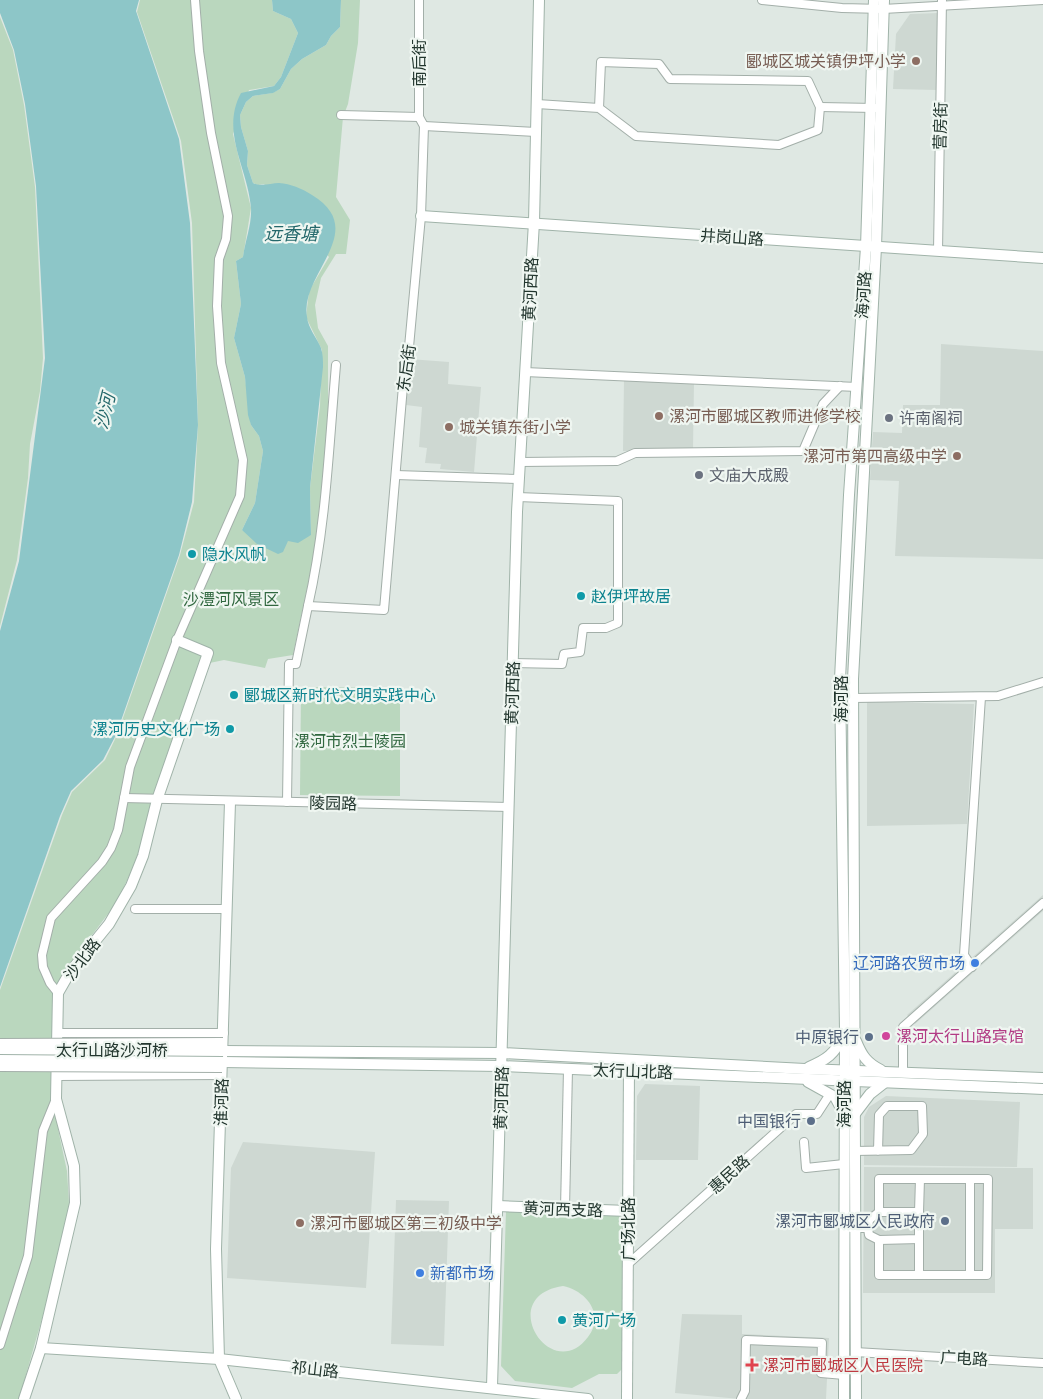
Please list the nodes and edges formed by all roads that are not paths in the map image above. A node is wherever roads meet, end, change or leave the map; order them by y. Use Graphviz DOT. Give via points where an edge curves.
graph roads {
  1 [pos="195,0"];
  2 [pos="419,0"];
  3 [pos="540,0"];
  4 [pos="762,0"];
  5 [pos="1043,0"];
  6 [pos="942,3"];
  7 [pos="879,4"];
  8 [pos="537,104"];
  9 [pos="820,107"];
  10 [pos="599,108"];
  11 [pos="875,108"];
  12 [pos="341,115"];
  13 [pos="419,117"];
  14 [pos="424,126"];
  15 [pos="536,132"];
  16 [pos="421,216"];
  17 [pos="534,222"];
  18 [pos="871,247"];
  19 [pos="938,252"];
  20 [pos="1043,258"];
  21 [pos="336,365"];
  22 [pos="525,372"];
  23 [pos="840,386"];
  24 [pos="857,387"];
  25 [pos="520,462"];
  26 [pos="396,475"];
  27 [pos="519,479"];
  28 [pos="518,497"];
  29 [pos="308,606"];
  30 [pos="177,640"];
  31 [pos="513,663"];
  32 [pos="1043,682"];
  33 [pos="981,697"];
  34 [pos="852,698"];
  35 [pos="124,798"];
  36 [pos="157,800"];
  37 [pos="230,802"];
  38 [pos="287,802"];
  39 [pos="509,807"];
  40 [pos="1043,903"];
  41 [pos="135,909"];
  42 [pos="227,909"];
  43 [pos="972,967"];
  44 [pos="58,993"];
  45 [pos="58,1033"];
  46 [pos="849,1033"];
  47 [pos="223,1042"];
  48 [pos="0,1043"];
  49 [pos="0,1049"];
  50 [pos="502,1054"];
  51 [pos="0,1060"];
  52 [pos="629,1060"];
  53 [pos="501,1066"];
  54 [pos="0,1067"];
  55 [pos="222,1068"];
  56 [pos="568,1069"];
  57 [pos="805,1069"];
  58 [pos="849,1070"];
  59 [pos="629,1071"];
  60 [pos="884,1072"];
  61 [pos="903,1072"];
  62 [pos="57,1076"];
  63 [pos="1043,1078"];
  64 [pos="802,1080"];
  65 [pos="849,1082"];
  66 [pos="884,1083"];
  67 [pos="1043,1089"];
  68 [pos="830,1094"];
  69 [pos="56,1099"];
  70 [pos="849,1115"];
  71 [pos="804,1142"];
  72 [pos="854,1151"];
  73 [pos="878,1151"];
  74 [pos="844,1164"];
  75 [pos="920,1179"];
  76 [pos="970,1179"];
  77 [pos="498,1206"];
  78 [pos="565,1209"];
  79 [pos="628,1211"];
  80 [pos="879,1212"];
  81 [pos="919,1212"];
  82 [pos="849,1228"];
  83 [pos="868,1228"];
  84 [pos="919,1239"];
  85 [pos="879,1240"];
  86 [pos="628,1264"];
  87 [pos="919,1275"];
  88 [pos="970,1275"];
  89 [pos="0,1345"];
  90 [pos="41,1348"];
  91 [pos="855,1352"];
  92 [pos="218,1359"];
  93 [pos="1043,1363"];
  94 [pos="844,1375"];
  95 [pos="492,1387"];
  96 [pos="24,1399"];
  97 [pos="236,1399"];
  98 [pos="588,1399"];
  99 [pos="628,1399"];
  100 [pos="741,1399"];
  101 [pos="844,1399"];
  102 [pos="856,1399"];
  1 -- 30 [label="street" via="211,134 228,216 226,239 219,259 217,306 221,363 243,460 240,496"];
  2 -- 13 [label="street, 南后街"];
  3 -- 8 [label="street, 黄河西路"];
  4 -- 7 [label="street"];
  5 -- 6 [label="street"];
  6 -- 7 [label="street"];
  6 -- 19 [label="street, 营房街"];
  7 -- 11 [label="street, 海河路"];
  8 -- 10 [label="street"];
  8 -- 15 [label="street, 黄河西路"];
  9 -- 10 [label="street" via="818,130 779,145 636,136"];
  9 -- 10 [label="street" via="808,81 670,79 659,64 601,62"];
  9 -- 11 [label="street"];
  11 -- 18 [label="street, 海河路"];
  12 -- 13 [label="street"];
  13 -- 14 [label="street, 南后街"];
  14 -- 15 [label="street"];
  14 -- 16 [label="street, 东后街"];
  15 -- 17 [label="street, 黄河西路"];
  16 -- 17 [label="street, 井岗山路"];
  16 -- 26 [label="street, 东后街"];
  17 -- 18 [label="street, 井岗山路"];
  17 -- 22 [label="street, 黄河西路"];
  18 -- 19 [label="street, 井岗山路"];
  18 -- 24 [label="street, 海河路"];
  18 -- 34 [label="street, 海河路"];
  19 -- 20 [label="street, 井岗山路"];
  21 -- 29 [label="street" via="323,519"];
  22 -- 23 [label="street"];
  22 -- 25 [label="street, 黄河西路"];
  23 -- 24 [label="street"];
  23 -- 25 [label="street" via="823,404 803,451 635,453 617,461"];
  24 -- 46 [label="street, 海河路" via="840,680"];
  25 -- 27 [label="street, 黄河西路"];
  26 -- 27 [label="street"];
  26 -- 29 [label="street, 东后街" via="384,610"];
  27 -- 28 [label="street, 黄河西路"];
  28 -- 31 [label="street, 黄河西路"];
  28 -- 31 [label="street" via="618,501 618,623 606,628 583,628 580,652 564,654 562,664"];
  29 -- 38 [label="street" via="296,664 289,664"];
  30 -- 35 [label="street" via="130,767"];
  30 -- 36 [label="street, 沙北路" via="208,653"];
  31 -- 39 [label="street, 黄河西路"];
  32 -- 33 [label="street" via="998,696"];
  33 -- 34 [label="street"];
  33 -- 43 [label="street" via="964,955"];
  34 -- 46 [label="street, 海河路"];
  35 -- 36 [label="street, 陵园路"];
  35 -- 44 [label="street" via="111,848 51,918 42,955 43,967"];
  36 -- 37 [label="street, 陵园路"];
  36 -- 44 [label="street, 沙北路" via="144,856 131,886 109,924 70,972"];
  37 -- 38 [label="street, 陵园路"];
  37 -- 42 [label="street, 淮河路"];
  38 -- 39 [label="street, 陵园路"];
  39 -- 50 [label="street, 黄河西路"];
  40 -- 43 [label="street"];
  41 -- 42 [label="street"];
  42 -- 47 [label="street, 淮河路"];
  43 -- 61 [label="street" via="903,1027"];
  44 -- 45 [label="street, 沙北路"];
  45 -- 47 [label="street"];
  45 -- 62 [label="street, 沙北路"];
  46 -- 57 [label="street" via="837,1050"];
  46 -- 58 [label="street, 海河路"];
  46 -- 60 [label="street" via="868,1064"];
  47 -- 48 [label="street, bridge"];
  47 -- 49 [label="street, 太行山路沙河桥, bridge"];
  47 -- 50 [label="street, 太行山北路"];
  47 -- 55 [label="street, 淮河路"];
  50 -- 52 [label="street, 太行山北路"];
  50 -- 53 [label="street, 黄河西路"];
  51 -- 55 [label="street, 太行山路沙河桥, bridge"];
  52 -- 57 [label="street, 太行山北路"];
  52 -- 59 [label="street, 广场北路"];
  53 -- 55 [label="street, 太行山北路"];
  53 -- 56 [label="street, 太行山北路"];
  53 -- 77 [label="street, 黄河西路"];
  54 -- 55 [label="street, bridge"];
  55 -- 62 [label="street"];
  55 -- 92 [label="street, 淮河路" via="216,1250"];
  56 -- 59 [label="street, 太行山北路"];
  56 -- 78 [label="street"];
  57 -- 58 [label="street, 太行山北路"];
  58 -- 60 [label="street, 太行山北路"];
  58 -- 65 [label="street, 海河路"];
  59 -- 64 [label="street, 太行山北路"];
  59 -- 79 [label="street, 广场北路"];
  60 -- 61 [label="street, 太行山北路"];
  61 -- 63 [label="street, 太行山北路"];
  62 -- 69 [label="street, 沙北路"];
  64 -- 65 [label="street, 太行山北路"];
  64 -- 68 [label="street"];
  65 -- 66 [label="street, 太行山北路"];
  65 -- 70 [label="street, 海河路"];
  66 -- 67 [label="street, 太行山北路"];
  66 -- 70 [label="street"];
  68 -- 70 [label="street"];
  68 -- 86 [label="street, 惠民路" via="817,1114 796,1114"];
  69 -- 89 [label="street" via="43,1131 28,1256"];
  69 -- 90 [label="street, 沙北路" via="74,1166 75,1204"];
  70 -- 72 [label="street, 海河路"];
  70 -- 74 [label="street, 海河路"];
  71 -- 74 [label="street" via="806,1168"];
  72 -- 73 [label="street"];
  72 -- 82 [label="street, 海河路"];
  73 -- 73 [label="street" via="911,1150 923,1134 922,1106 887,1106 878,1115"];
  74 -- 82 [label="street, 海河路"];
  75 -- 76 [label="street"];
  75 -- 80 [label="street" via="880,1179"];
  75 -- 81 [label="street"];
  76 -- 88 [label="street"];
  76 -- 88 [label="street" via="988,1179 987,1275"];
  77 -- 78 [label="street, 黄河西支路"];
  77 -- 95 [label="street, 黄河西路"];
  78 -- 79 [label="street, 黄河西支路"];
  79 -- 86 [label="street, 广场北路"];
  80 -- 81 [label="street"];
  80 -- 83 [label="street" via="868,1220"];
  81 -- 84 [label="street"];
  82 -- 83 [label="street"];
  82 -- 91 [label="street, 海河路"];
  82 -- 94 [label="street, 海河路"];
  83 -- 85 [label="street" via="869,1235"];
  84 -- 85 [label="street"];
  84 -- 87 [label="street"];
  85 -- 87 [label="street" via="880,1275"];
  86 -- 99 [label="street, 广场北路"];
  87 -- 88 [label="street"];
  90 -- 92 [label="street, 祁山路"];
  90 -- 96 [label="street, 沙北路"];
  91 -- 93 [label="street, 广电路"];
  91 -- 102 [label="street, 海河路"];
  92 -- 95 [label="street, 祁山路"];
  92 -- 97 [label="street, 淮河路"];
  94 -- 100 [label="street" via="821,1373 822,1343 746,1340 745,1391"];
  94 -- 101 [label="street, 海河路"];
  95 -- 98 [label="street, 祁山路"];
}
